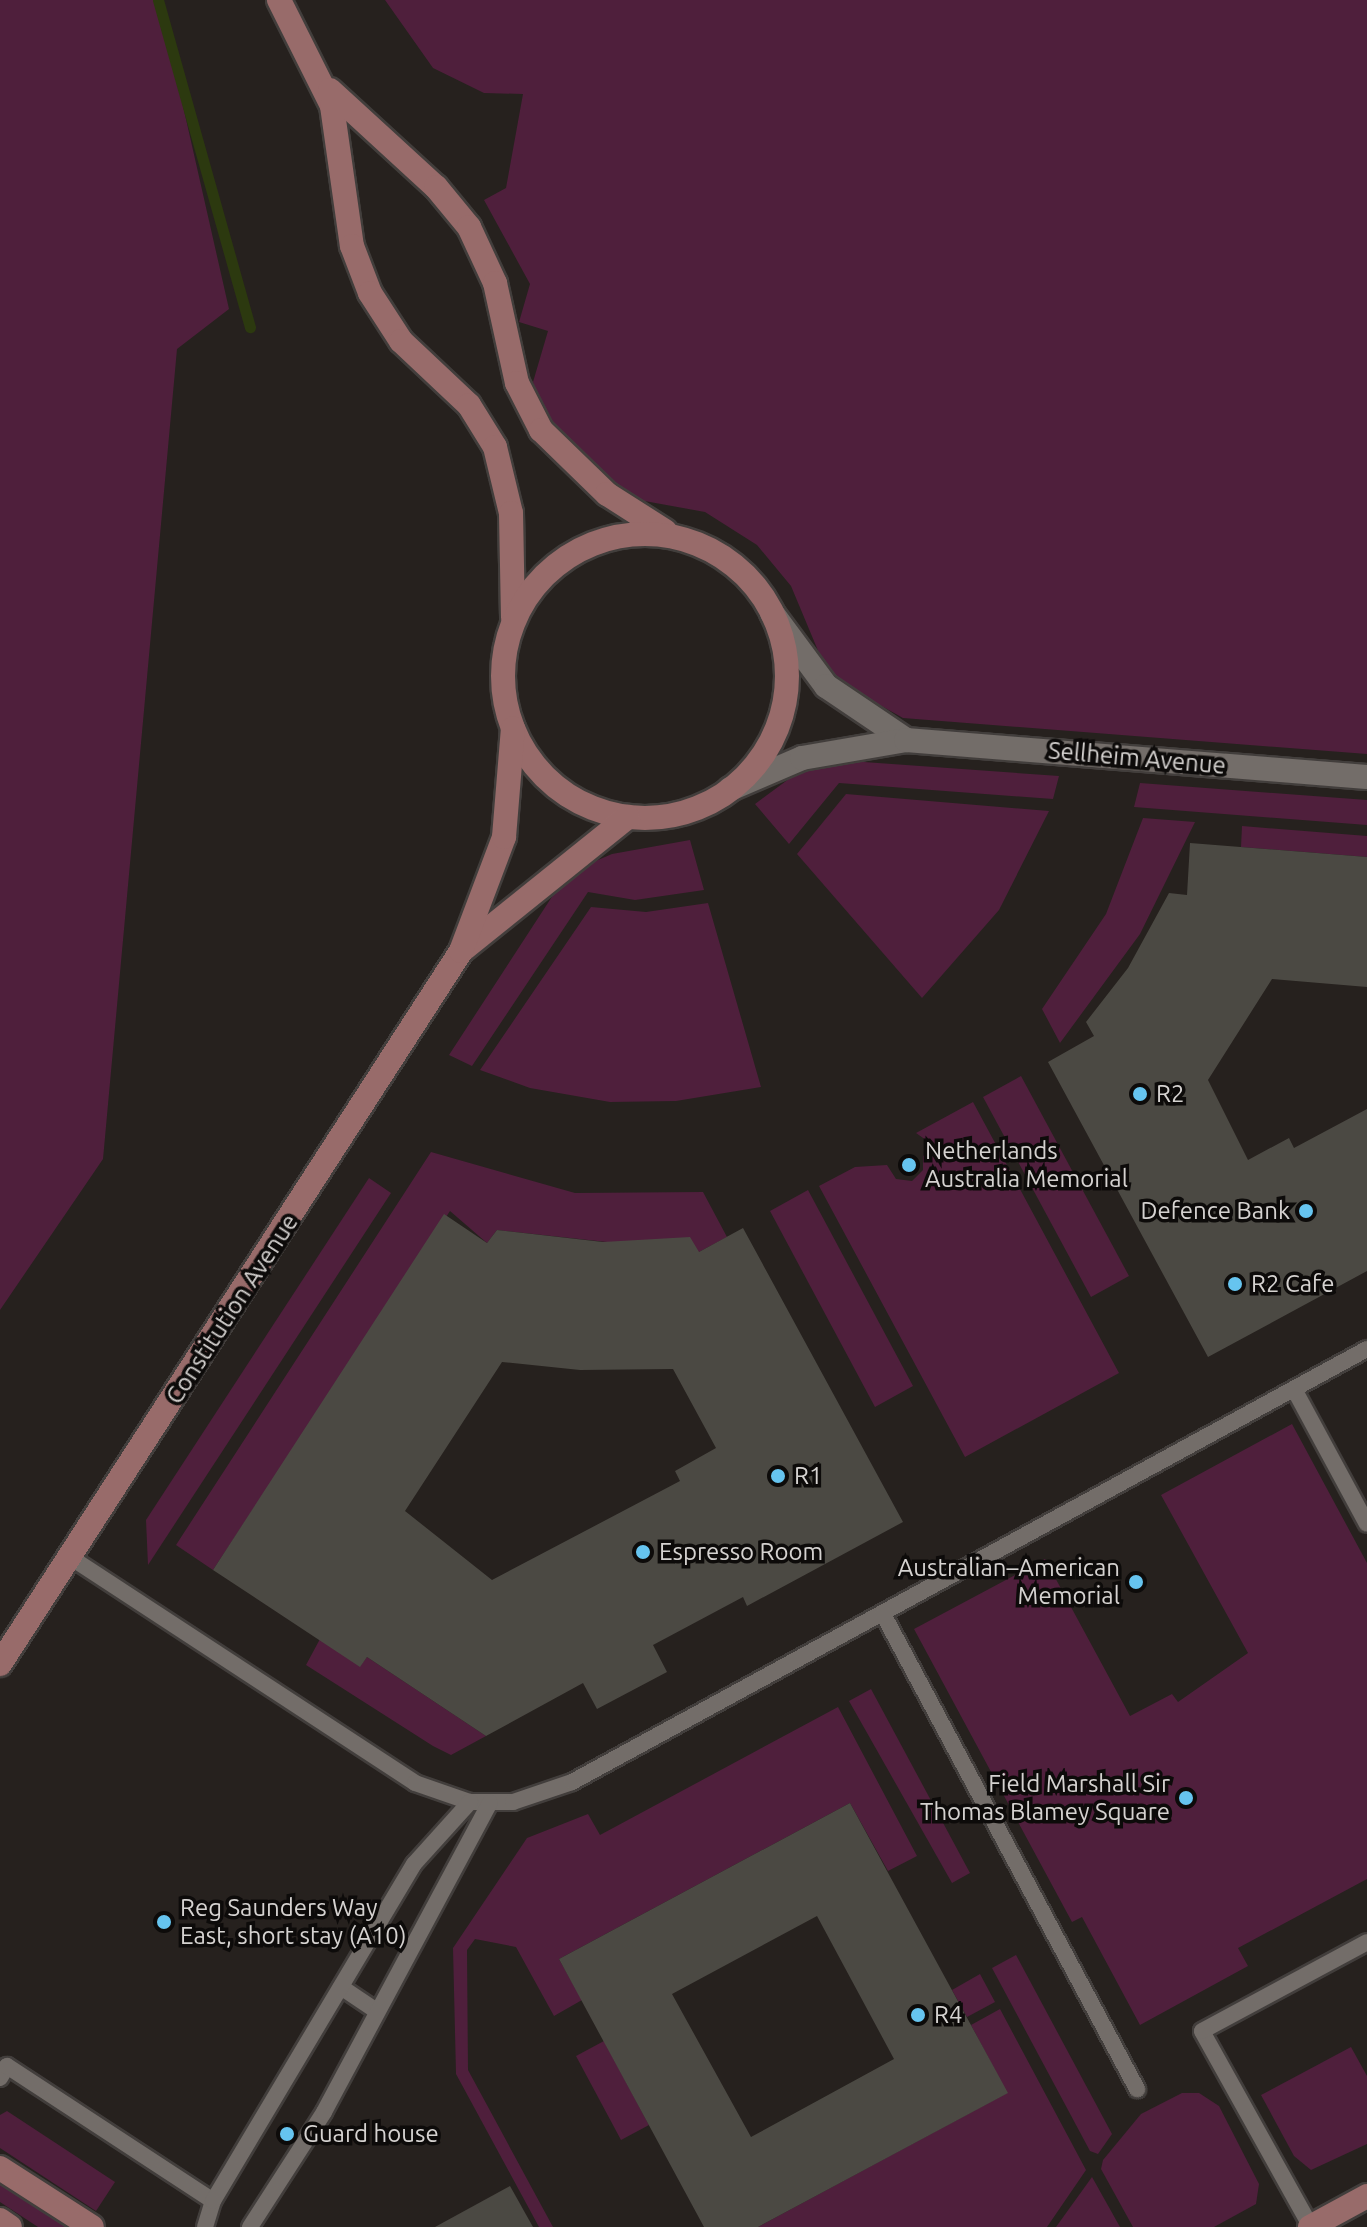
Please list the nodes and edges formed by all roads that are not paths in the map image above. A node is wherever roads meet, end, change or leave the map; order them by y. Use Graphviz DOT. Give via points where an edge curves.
graph roads {
  1 [pos="279,0"];
  2 [pos="325,85"];
  3 [pos="680,538"];
  4 [pos="772,613"];
  5 [pos="511,631"];
  6 [pos="513,728"];
  7 [pos="906,740"];
  8 [pos="1367,777"];
  9 [pos="730,789"];
  10 [pos="628,817"];
  11 [pos="461,951"];
  12 [pos="1367,1349"];
  13 [pos="1294,1389"];
  14 [pos="1367,1524"];
  15 [pos="70,1557"];
  16 [pos="883,1614"];
  17 [pos="0,1664"];
  18 [pos="470,1802"];
  19 [pos="490,1803"];
  20 [pos="1367,1942"];
  21 [pos="341,1987"];
  22 [pos="375,2010"];
  23 [pos="4,2072"];
  24 [pos="1137,2089"];
  25 [pos="0,2168"];
  26 [pos="1367,2196"];
  27 [pos="213,2201"];
  28 [pos="0,2220"];
  29 [pos="10,2227"];
  30 [pos="92,2227"];
  31 [pos="205,2227"];
  32 [pos="250,2227"];
  33 [pos="1310,2227"];
  1 -- 2 [label="street"];
  2 -- 3 [label="street" via="436,187 469,227 495,283 517,383 541,430 607,494"];
  2 -- 5 [label="street" via="340,138 352,246 370,293 401,341 469,405 502,466 516,571"];
  3 -- 4 [label="street" via="731,563"];
  3 -- 5 [label="street" via="629,534 578,551 536,585"];
  4 -- 7 [label="street, Sellheim Avenue" via="826,686"];
  4 -- 9 [label="street" via="785,654 785,698 772,739"];
  5 -- 6 [label="street" via="503,686"];
  6 -- 10 [label="street" via="550,782 587,806"];
  6 -- 11 [label="street, Constitution Avenue" via="504,837"];
  7 -- 8 [label="street, Sellheim Avenue"];
  7 -- 9 [label="street, Sellheim Avenue" via="802,758"];
  9 -- 10 [label="street" via="671,816"];
  10 -- 11 [label="street, Constitution Avenue"];
  11 -- 15 [label="street, Constitution Avenue"];
  12 -- 13 [label="lane"];
  13 -- 14 [label="lane"];
  13 -- 16 [label="lane"];
  15 -- 17 [label="street, Constitution Avenue"];
  15 -- 18 [label="lane" via="408,1779"];
  16 -- 19 [label="lane" via="565,1785"];
  16 -- 24 [label="lane"];
  18 -- 19 [label="lane"];
  18 -- 21 [label="lane" via="419,1855"];
  19 -- 22 [label="lane" via="460,1869"];
  20 -- 33 [label="lane" via="1202,2031"];
  21 -- 22 [label="lane"];
  21 -- 27 [label="lane"];
  22 -- 32 [label="lane" via="324,2112"];
  23 -- 27 [label="lane"];
  25 -- 30 [label="street"];
  26 -- 33 [label="street"];
  27 -- 31 [label="lane"];
  28 -- 29 [label="street"];
}
